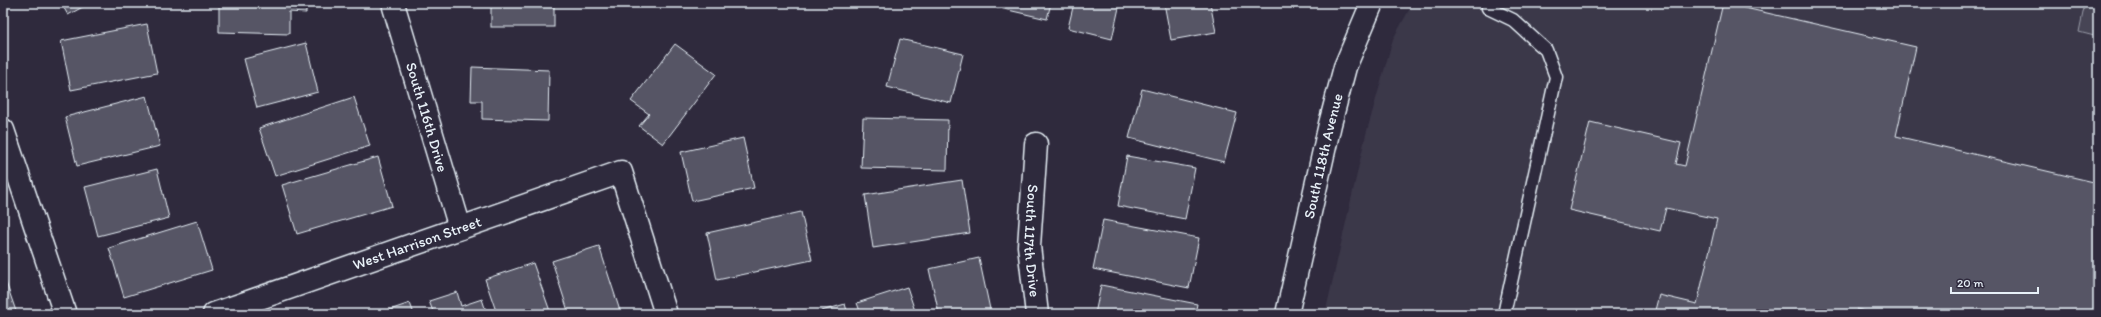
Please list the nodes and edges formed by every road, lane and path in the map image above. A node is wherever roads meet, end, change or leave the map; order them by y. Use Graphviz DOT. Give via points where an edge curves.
graph roads {
  1 [pos="1372,3"];
  2 [pos="394,7"];
  3 [pos="1488,8"];
  4 [pos="3,130"];
  5 [pos="1036,144"];
  6 [pos="460,228"];
  7 [pos="65,314"];
  8 [pos="214,314"];
  9 [pos="666,314"];
  10 [pos="1037,314"];
  11 [pos="1287,314"];
  12 [pos="1504,314"];
  1 -- 11 [label="street, South 118th Avenue" via="1346,68 1330,124"];
  2 -- 6 [label="street, South 116th Drive"];
  3 -- 12 [label="lane" via="1513,20 1546,50 1556,77"];
  4 -- 7 [label="street"];
  5 -- 10 [label="street, South 117th Drive" via="1029,246"];
  6 -- 8 [label="street, West Harrison Street"];
  6 -- 9 [label="street, West Harrison Street" via="621,172"];
}
